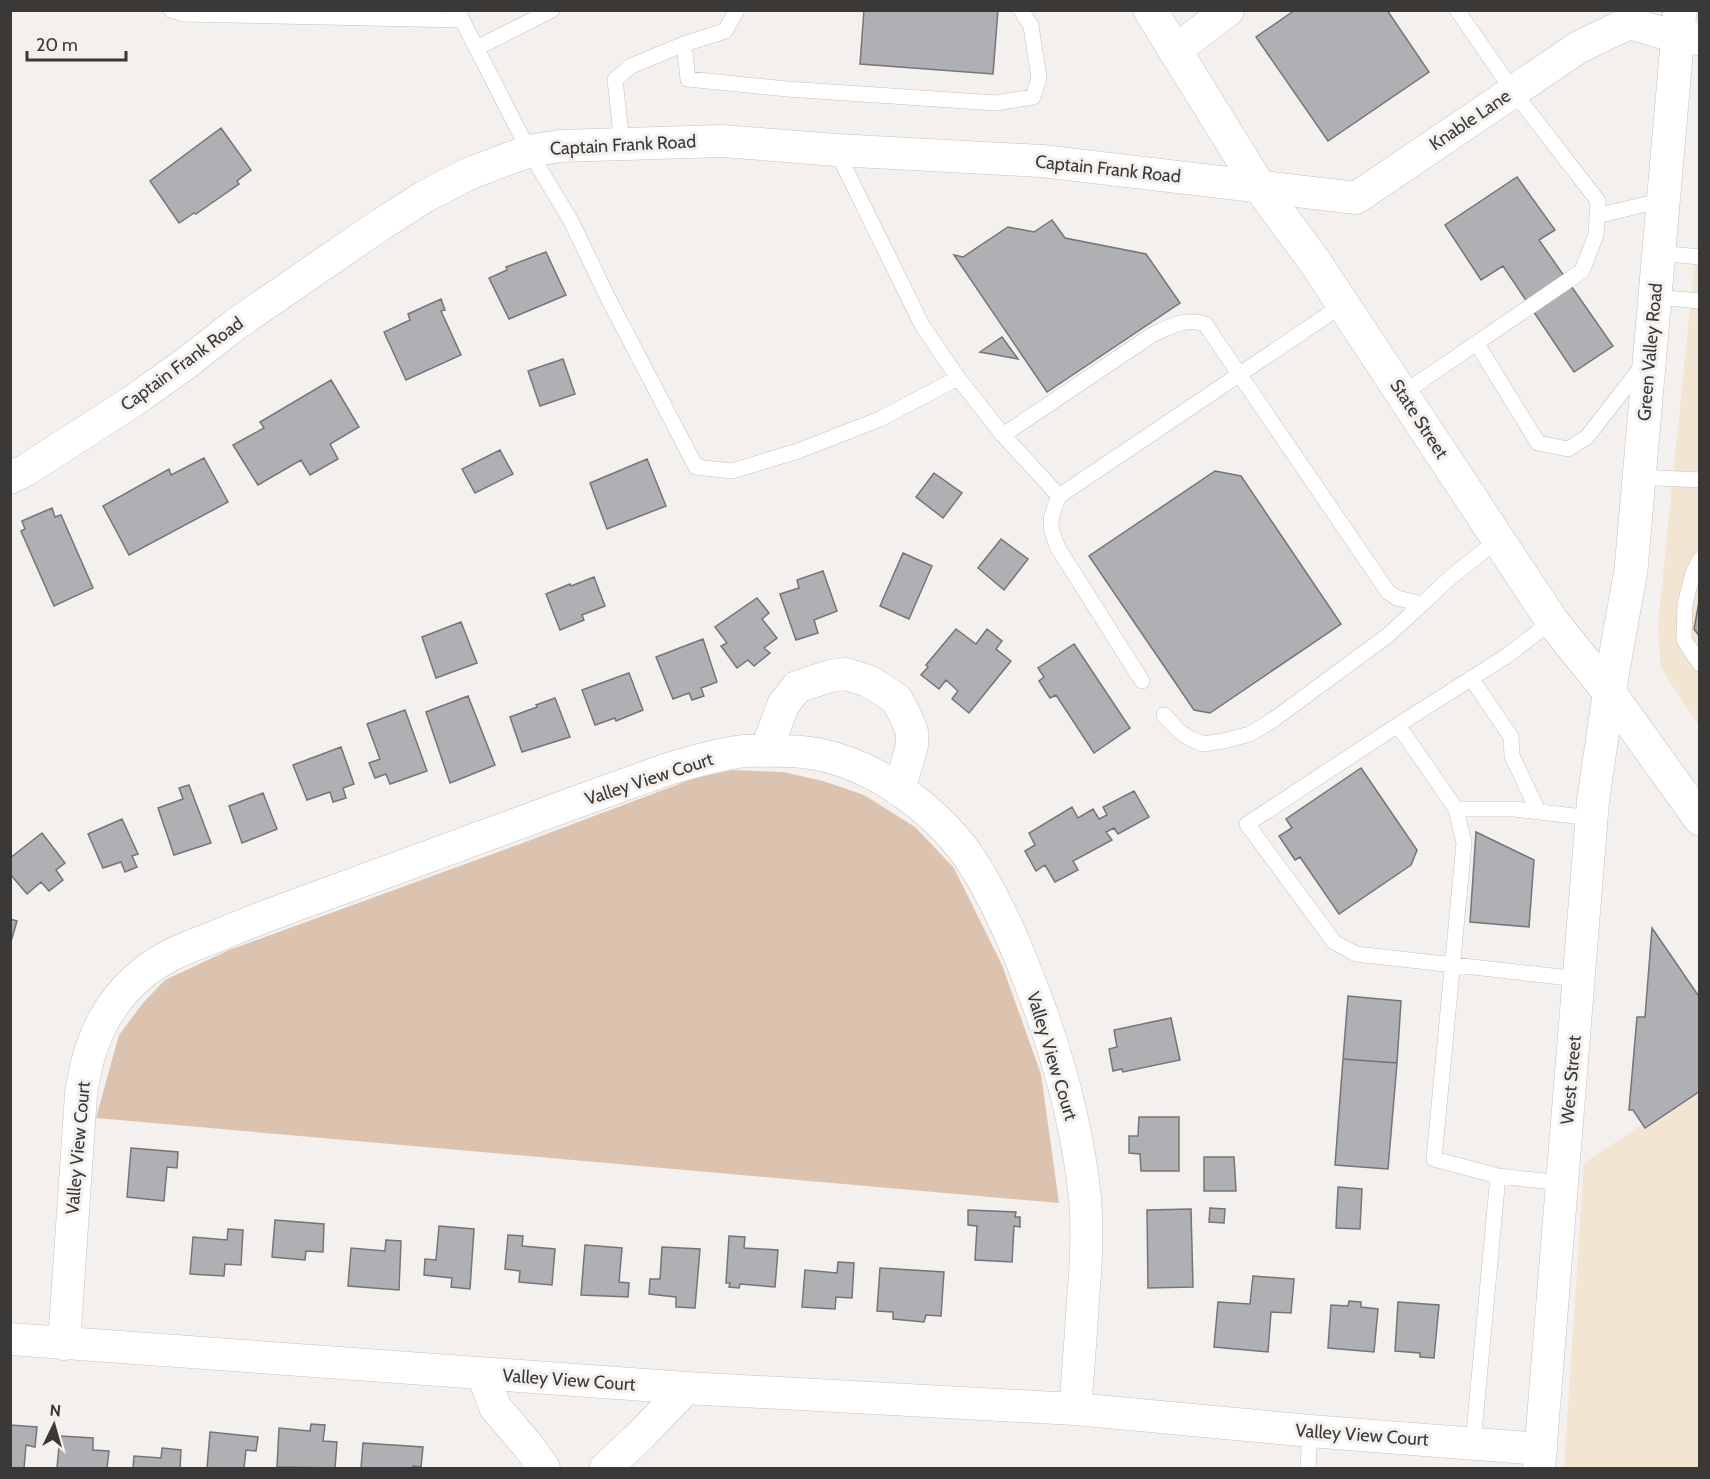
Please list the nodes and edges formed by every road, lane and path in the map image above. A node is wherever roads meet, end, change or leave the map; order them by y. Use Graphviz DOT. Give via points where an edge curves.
graph roads {
  1 [pos="171,10"];
  2 [pos="552,10"];
  3 [pos="737,10"];
  4 [pos="1021,10"];
  5 [pos="1150,10"];
  6 [pos="1228,10"];
  7 [pos="1457,10"];
  8 [pos="459,15"];
  9 [pos="1685,29"];
  10 [pos="684,44"];
  11 [pos="477,48"];
  12 [pos="1175,51"];
  13 [pos="1514,91"];
  14 [pos="622,143"];
  15 [pos="836,150"];
  16 [pos="529,151"];
  17 [pos="1259,186"];
  18 [pos="1663,200"];
  19 [pos="1597,216"];
  20 [pos="1659,253"];
  21 [pos="1700,257"];
  22 [pos="1655,297"];
  23 [pos="1700,302"];
  24 [pos="1344,304"];
  25 [pos="1477,344"];
  26 [pos="1650,357"];
  27 [pos="1240,375"];
  28 [pos="958,378"];
  29 [pos="1402,394"];
  30 [pos="1003,435"];
  31 [pos="1639,477"];
  32 [pos="10,478"];
  33 [pos="1700,480"];
  34 [pos="1059,496"];
  35 [pos="1498,539"];
  36 [pos="1700,559"];
  37 [pos="1422,604"];
  38 [pos="1552,621"];
  39 [pos="1700,664"];
  40 [pos="1471,678"];
  41 [pos="1142,681"];
  42 [pos="1609,692"];
  43 [pos="1164,715"];
  44 [pos="1398,725"];
  45 [pos="766,751"];
  46 [pos="899,790"];
  47 [pos="1456,809"];
  48 [pos="1538,811"];
  49 [pos="1592,818"];
  50 [pos="1700,819"];
  51 [pos="1452,965"];
  52 [pos="1579,979"];
  53 [pos="1498,1176"];
  54 [pos="1562,1183"];
  55 [pos="10,1340"];
  56 [pos="64,1344"];
  57 [pos="483,1374"];
  58 [pos="687,1388"];
  59 [pos="1075,1409"];
  60 [pos="1310,1431"];
  61 [pos="1473,1443"];
  62 [pos="1540,1459"];
  63 [pos="544,1468"];
  64 [pos="606,1468"];
  65 [pos="1308,1468"];
  1 -- 8 [label="lane" via="183,14"];
  2 -- 11 [label="lane"];
  3 -- 10 [label="lane" via="725,31"];
  4 -- 10 [label="lane" via="1031,26 1039,78 1033,97 996,103 688,79"];
  5 -- 12 [label="main road, State Street"];
  6 -- 12 [label="street"];
  7 -- 13 [label="lane"];
  8 -- 11 [label="lane"];
  9 -- 13 [label="street, Knable Lane" via="1629,23 1579,47"];
  9 -- 18 [label="main road, Green Valley Road"];
  10 -- 14 [label="lane" via="631,66 615,80"];
  11 -- 16 [label="lane"];
  12 -- 17 [label="main road, State Street"];
  13 -- 17 [label="street, Knable Lane" via="1356,198"];
  13 -- 19 [label="lane" via="1598,201"];
  14 -- 15 [label="street, Captain Frank Road" via="722,141"];
  14 -- 16 [label="street, Captain Frank Road"];
  15 -- 17 [label="street, Captain Frank Road" via="1042,161"];
  15 -- 28 [label="lane" via="922,325"];
  16 -- 28 [label="lane" via="571,221 696,466 732,471 798,451 880,419"];
  16 -- 32 [label="street, Captain Frank Road" via="468,174 415,202 236,324 133,401"];
  17 -- 24 [label="main road, State Street"];
  18 -- 19 [label="lane"];
  18 -- 20 [label="main road, Green Valley Road"];
  19 -- 25 [label="lane" via="1596,235 1582,271"];
  20 -- 21 [label="lane"];
  20 -- 22 [label="main road, Green Valley Road"];
  22 -- 23 [label="lane"];
  22 -- 26 [label="main road, Green Valley Road"];
  24 -- 27 [label="lane"];
  24 -- 29 [label="main road, State Street"];
  25 -- 26 [label="lane" via="1538,443 1568,449 1587,437"];
  25 -- 29 [label="lane"];
  26 -- 31 [label="main road, Green Valley Road"];
  27 -- 30 [label="lane" via="1205,324 1188,321 1172,325"];
  27 -- 34 [label="lane"];
  27 -- 37 [label="lane" via="1388,592"];
  28 -- 30 [label="lane"];
  29 -- 35 [label="main road, State Street"];
  30 -- 34 [label="lane"];
  31 -- 33 [label="lane"];
  31 -- 42 [label="main road, Green Valley Road" via="1631,570"];
  34 -- 41 [label="lane" via="1050,531"];
  35 -- 37 [label="lane"];
  35 -- 38 [label="main road, State Street"];
  36 -- 39 [label="lane" via="1685,604 1684,640"];
  37 -- 43 [label="lane" via="1387,636 1250,734 1203,744 1180,732"];
  38 -- 40 [label="lane"];
  38 -- 42 [label="main road, State Street"];
  40 -- 44 [label="lane"];
  40 -- 48 [label="lane" via="1511,737 1512,756"];
  42 -- 49 [label="street, West Street"];
  42 -- 50 [label="main road, State Street"];
  44 -- 47 [label="lane"];
  44 -- 51 [label="lane" via="1247,824 1334,942 1356,954"];
  45 -- 46 [label="street, Valley View Court" via="818,754 853,765"];
  45 -- 46 [label="street" via="783,705 797,687 846,674 886,692 897,700 906,717 912,746"];
  45 -- 56 [label="street, Valley View Court" via="705,758 668,769 257,919 169,955 144,972 105,1015 85,1068"];
  46 -- 59 [label="street, Valley View Court" via="941,824 984,883 1017,948 1064,1084 1085,1199 1087,1238"];
  47 -- 48 [label="lane"];
  47 -- 51 [label="lane" via="1464,843"];
  48 -- 49 [label="lane"];
  49 -- 52 [label="street, West Street"];
  51 -- 52 [label="lane"];
  51 -- 53 [label="lane" via="1434,1159"];
  52 -- 54 [label="street, West Street"];
  53 -- 54 [label="lane"];
  53 -- 61 [label="lane"];
  54 -- 62 [label="street, West Street"];
  55 -- 56 [label="street, Valley View Court"];
  56 -- 57 [label="street, Valley View Court"];
  57 -- 58 [label="street, Valley View Court"];
  57 -- 63 [label="street" via="495,1407"];
  58 -- 59 [label="street, Valley View Court"];
  58 -- 64 [label="street"];
  59 -- 60 [label="street, Valley View Court"];
  60 -- 61 [label="street, Valley View Court"];
  60 -- 65 [label="lane"];
  61 -- 62 [label="street, Valley View Court"];
}
